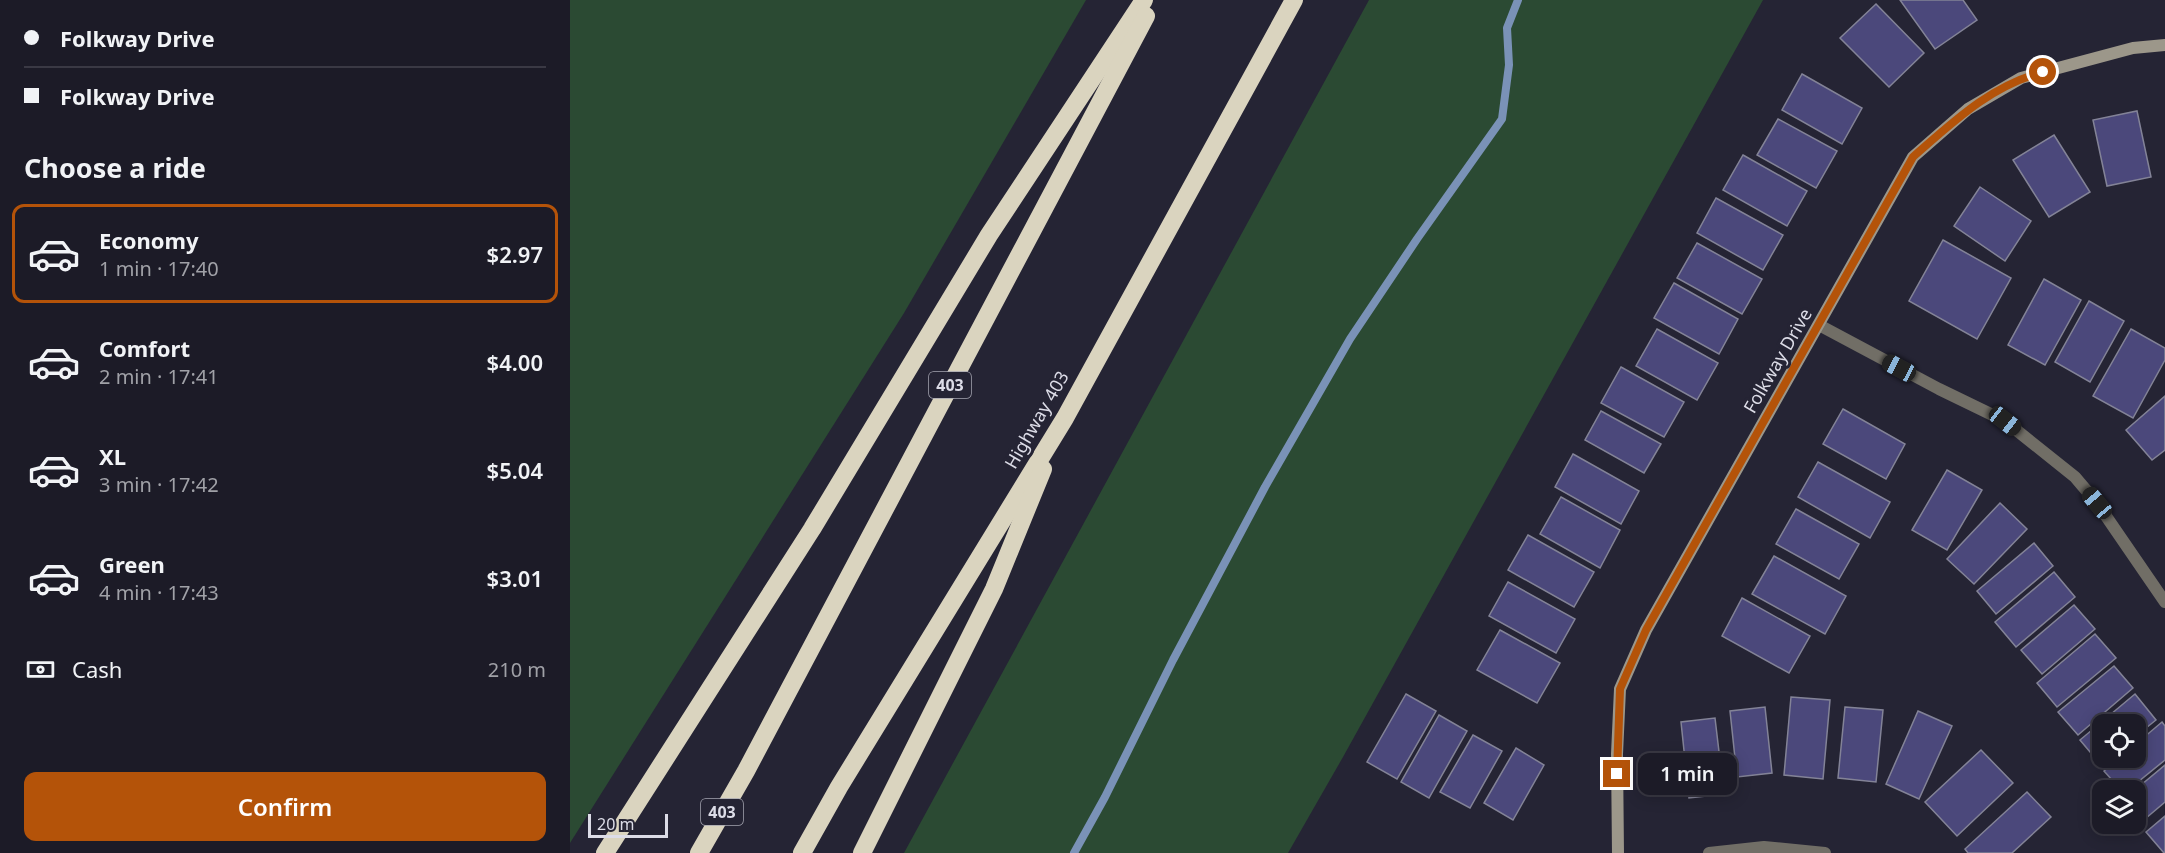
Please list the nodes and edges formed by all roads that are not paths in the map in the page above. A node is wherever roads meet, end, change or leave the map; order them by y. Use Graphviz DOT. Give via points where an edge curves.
graph roads {
  1 [pos="1144,0"];
  2 [pos="1154,0"];
  3 [pos="1294,0"];
  4 [pos="2165,45"];
  5 [pos="1819,325"];
  6 [pos="1065,418"];
  7 [pos="2165,602"];
  8 [pos="605,853"];
  9 [pos="699,853"];
  10 [pos="802,853"];
  11 [pos="862,853"];
  12 [pos="1617,853"];
  13 [pos="1709,853"];
  14 [pos="1825,853"];
  1 -- 8 [label="highway" via="989,235 818,518"];
  2 -- 9 [label="highway, 403"];
  3 -- 6 [label="highway, Highway 403"];
  4 -- 5 [label="street, Folkway Drive" via="2133,48 2021,78 1968,109 1913,157"];
  5 -- 7 [label="street" via="2005,421 2075,477"];
  5 -- 12 [label="street, Folkway Drive" via="1646,630 1620,689"];
  6 -- 10 [label="highway, Highway 403"];
  6 -- 11 [label="highway" via="994,590"];
  13 -- 14 [label="street" via="1764,847"];
}
